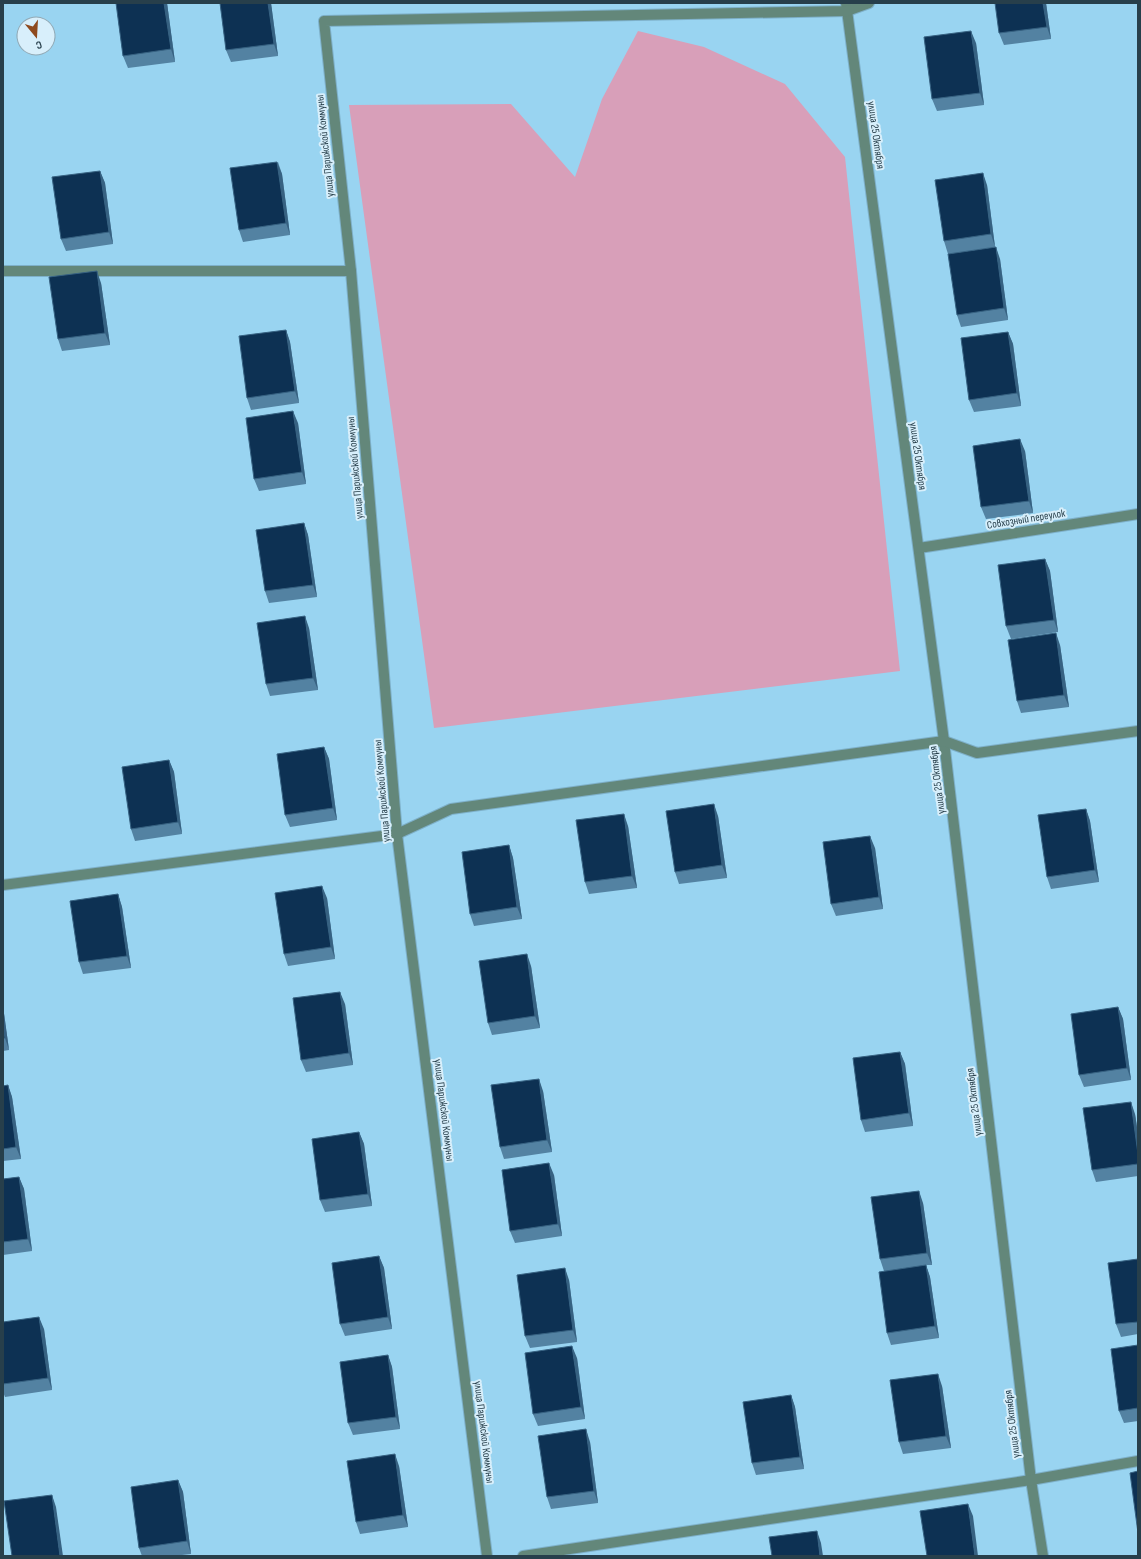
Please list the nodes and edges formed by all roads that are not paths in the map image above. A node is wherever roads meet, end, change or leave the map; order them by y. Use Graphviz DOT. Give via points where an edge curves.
graph roads {
  1 [pos="869,3"];
  2 [pos="847,7"];
  3 [pos="3,271"];
  4 [pos="351,271"];
  5 [pos="1138,514"];
  6 [pos="919,548"];
  7 [pos="1138,731"];
  8 [pos="944,741"];
  9 [pos="397,834"];
  10 [pos="3,884"];
  11 [pos="1138,1461"];
  12 [pos="1031,1480"];
  13 [pos="487,1556"];
  14 [pos="523,1556"];
  15 [pos="1043,1556"];
  1 -- 2 [label="street"];
  2 -- 4 [label="street, улица Парижской Коммуны" via="324,21"];
  2 -- 6 [label="street, улица 25 Октября"];
  3 -- 4 [label="street"];
  4 -- 9 [label="street, улица Парижской Коммуны"];
  5 -- 6 [label="street, Совхозный переулок"];
  6 -- 8 [label="street, улица 25 Октября"];
  7 -- 8 [label="street" via="978,754"];
  8 -- 9 [label="street" via="451,809"];
  8 -- 12 [label="street, улица 25 Октября"];
  9 -- 10 [label="street"];
  9 -- 13 [label="street, улица Парижской Коммуны"];
  11 -- 12 [label="street"];
  12 -- 14 [label="street"];
  12 -- 15 [label="street, улица 25 Октября"];
}
